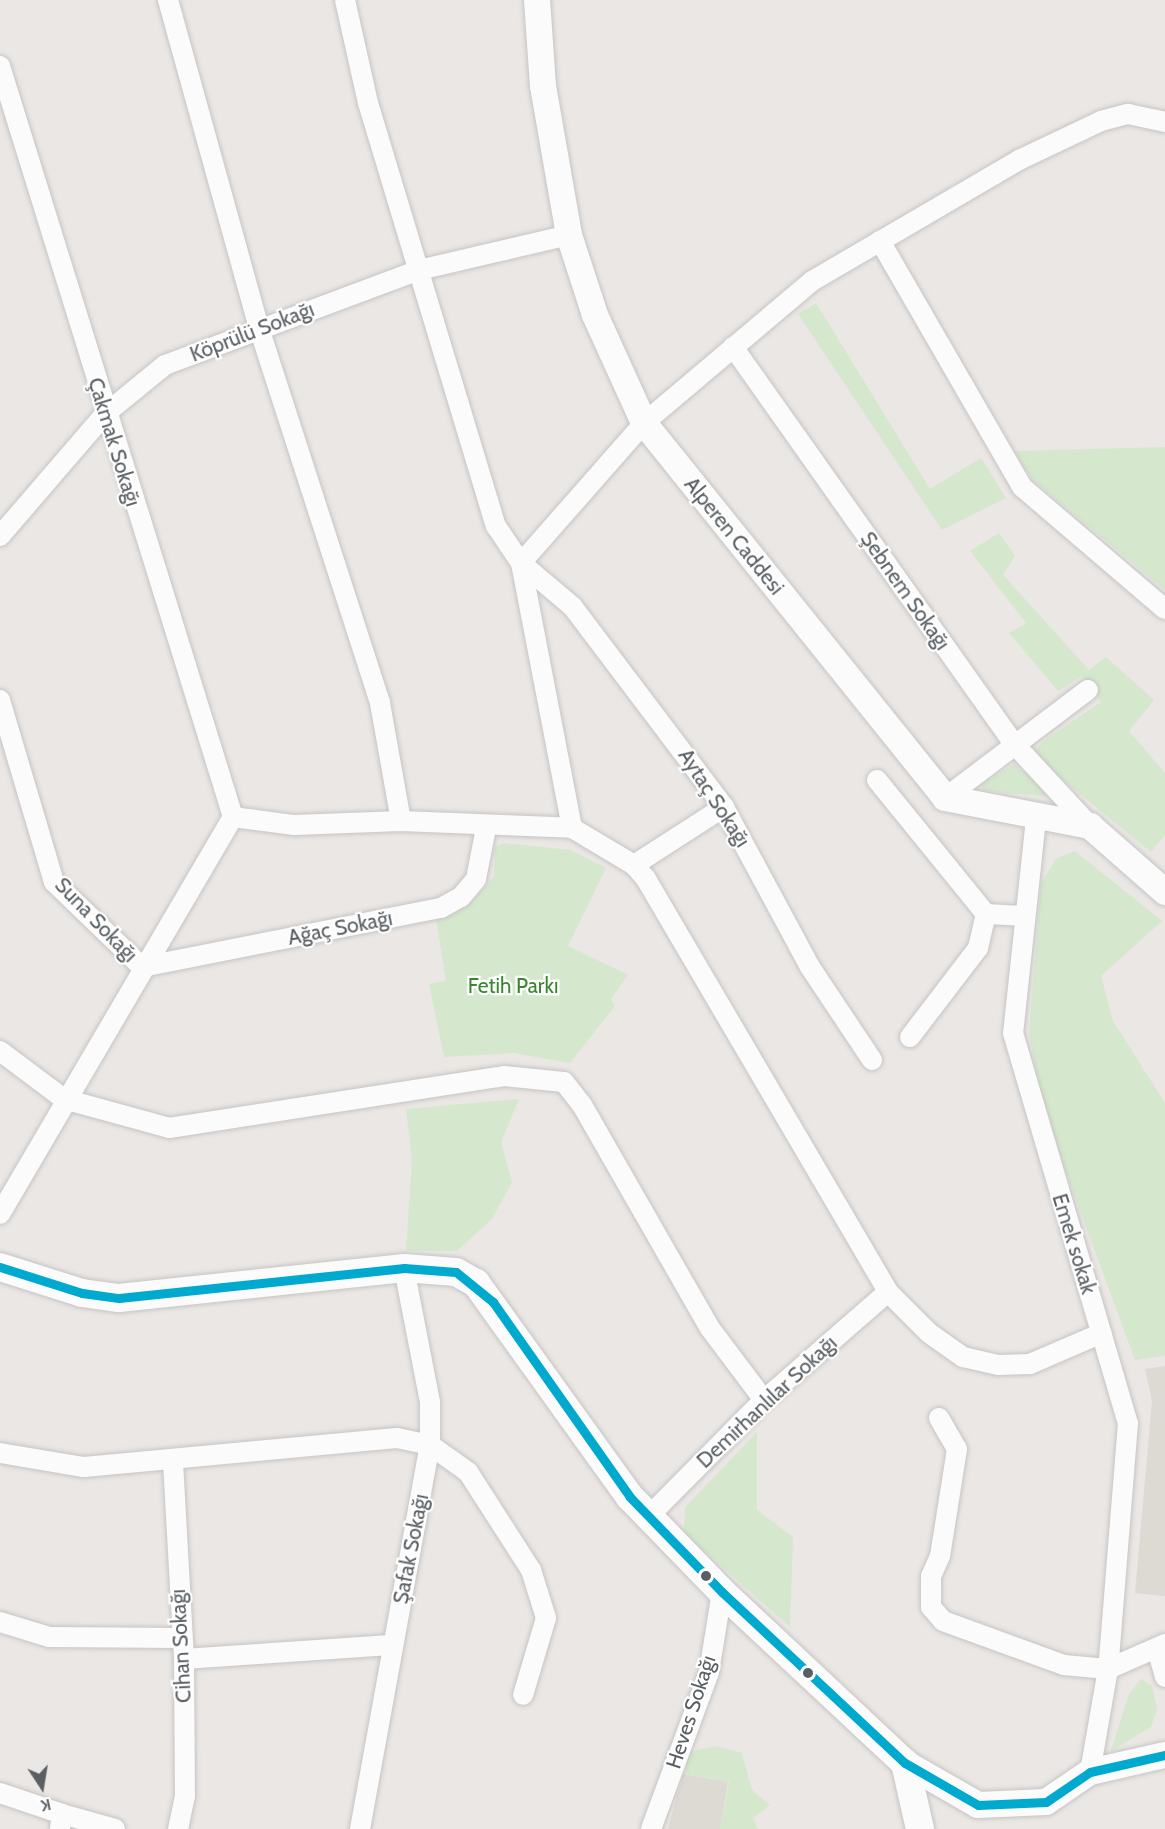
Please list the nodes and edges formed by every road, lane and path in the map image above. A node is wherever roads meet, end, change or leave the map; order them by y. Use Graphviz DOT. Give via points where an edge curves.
graph roads {
  1 [pos="168,0"];
  2 [pos="345,0"];
  3 [pos="537,0"];
  4 [pos="0,66"];
  5 [pos="1165,122"];
  6 [pos="570,235"];
  7 [pos="880,241"];
  8 [pos="418,270"];
  9 [pos="259,328"];
  10 [pos="733,347"];
  11 [pos="105,414"];
  12 [pos="644,423"];
  13 [pos="0,536"];
  14 [pos="521,563"];
  15 [pos="1165,609"];
  16 [pos="1088,690"];
  17 [pos="0,700"];
  18 [pos="1015,745"];
  19 [pos="877,780"];
  20 [pos="945,798"];
  21 [pos="724,807"];
  22 [pos="233,817"];
  23 [pos="1036,819"];
  24 [pos="401,821"];
  25 [pos="1090,826"];
  26 [pos="486,828"];
  27 [pos="572,828"];
  28 [pos="634,865"];
  29 [pos="1165,892"];
  30 [pos="986,914"];
  31 [pos="1022,916"];
  32 [pos="142,967"];
  33 [pos="910,1036"];
  34 [pos="0,1051"];
  35 [pos="872,1060"];
  36 [pos="64,1099"];
  37 [pos="0,1214"];
  38 [pos="0,1266"];
  39 [pos="404,1268"];
  40 [pos="888,1292"];
  41 [pos="1102,1333"];
  42 [pos="764,1400"];
  43 [pos="939,1418"];
  44 [pos="430,1445"];
  45 [pos="0,1453"];
  46 [pos="173,1462"];
  47 [pos="650,1515"];
  48 [pos="722,1592"];
  49 [pos="0,1622"];
  50 [pos="180,1638"];
  51 [pos="391,1645"];
  52 [pos="1161,1647"];
  53 [pos="184,1659"];
  54 [pos="1108,1670"];
  55 [pos="1165,1677"];
  56 [pos="523,1695"];
  57 [pos="1165,1755"];
  58 [pos="905,1763"];
  59 [pos="1090,1772"];
  60 [pos="0,1793"];
  61 [pos="61,1821"];
  62 [pos="115,1829"];
  63 [pos="178,1829"];
  64 [pos="360,1829"];
  65 [pos="651,1829"];
  66 [pos="920,1829"];
  1 -- 9 [label="street"];
  2 -- 8 [label="street" via="368,103"];
  3 -- 6 [label="street, Alperen Caddesi" via="543,86"];
  4 -- 11 [label="street, Çakmak Sokağı"];
  5 -- 7 [label="street" via="1128,114 1101,121 1019,160"];
  6 -- 8 [label="street, Köprülü Sokağı"];
  6 -- 12 [label="street, Alperen Caddesi" via="595,315"];
  7 -- 10 [label="street" via="812,281"];
  7 -- 15 [label="street" via="1022,487"];
  8 -- 9 [label="street, Köprülü Sokağı"];
  8 -- 14 [label="street" via="496,526"];
  9 -- 11 [label="street, Köprülü Sokağı" via="165,365"];
  9 -- 24 [label="street" via="380,703"];
  10 -- 12 [label="street"];
  10 -- 18 [label="street, Şebnem Sokağı"];
  11 -- 13 [label="street, Köprülü Sokağı"];
  11 -- 22 [label="street, Çakmak Sokağı"];
  12 -- 14 [label="street"];
  12 -- 20 [label="street, Alperen Caddesi"];
  14 -- 21 [label="street, Aytaç Sokağı" via="573,607"];
  14 -- 27 [label="street"];
  16 -- 18 [label="street"];
  17 -- 32 [label="street, Suna Sokağı" via="54,882"];
  18 -- 20 [label="street"];
  18 -- 25 [label="street, Şebnem Sokağı"];
  19 -- 30 [label="street"];
  20 -- 23 [label="street"];
  21 -- 28 [label="street"];
  21 -- 35 [label="street, Aytaç Sokağı" via="810,967"];
  22 -- 24 [label="street" via="294,825"];
  22 -- 32 [label="street"];
  23 -- 25 [label="street"];
  23 -- 31 [label="street, Emek sokak"];
  24 -- 26 [label="street"];
  25 -- 29 [label="street"];
  26 -- 27 [label="street"];
  26 -- 32 [label="street, Ağaç Sokağı" via="476,879 461,897 441,908"];
  27 -- 28 [label="street"];
  28 -- 40 [label="street"];
  30 -- 31 [label="street"];
  30 -- 33 [label="street" via="978,948"];
  31 -- 41 [label="street, Emek sokak" via="1013,1033 1018,1062"];
  32 -- 36 [label="street"];
  34 -- 36 [label="street"];
  36 -- 37 [label="street"];
  36 -- 42 [label="street" via="169,1128 504,1076 564,1082 582,1105 709,1327"];
  38 -- 39 [label="main road" via="82,1293 119,1298"];
  39 -- 44 [label="street, Şafak Sokağı" via="430,1402"];
  39 -- 47 [label="main road" via="456,1272 476,1283 615,1479"];
  40 -- 41 [label="street" via="963,1357 998,1365 1030,1364"];
  40 -- 42 [label="street, Demirhanlılar Sokağı"];
  41 -- 54 [label="street, Emek sokak" via="1128,1423"];
  42 -- 47 [label="street, Demirhanlılar Sokağı"];
  43 -- 54 [label="street" via="957,1449 940,1556 931,1576 931,1606 944,1621 984,1637 1064,1665"];
  44 -- 46 [label="street" via="397,1438"];
  44 -- 51 [label="street, Şafak Sokağı" via="413,1554"];
  44 -- 56 [label="street" via="468,1472 531,1570 546,1618"];
  45 -- 46 [label="street" via="57,1467"];
  46 -- 50 [label="street, Cihan Sokağı"];
  47 -- 48 [label="main road"];
  48 -- 58 [label="main road"];
  48 -- 65 [label="street, Heves Sokağı" via="709,1672"];
  49 -- 50 [label="street" via="50,1637"];
  50 -- 53 [label="street, Cihan Sokağı"];
  51 -- 53 [label="street"];
  51 -- 64 [label="street, Şafak Sokağı"];
  52 -- 54 [label="street"];
  52 -- 55 [label="street"];
  53 -- 63 [label="street, Cihan Sokağı" via="185,1796"];
  54 -- 59 [label="street, Emek sokak"];
  57 -- 59 [label="street"];
  58 -- 59 [label="street" via="978,1805 1046,1802"];
  58 -- 66 [label="main road"];
  60 -- 61 [label="street"];
  61 -- 62 [label="street"];
}
